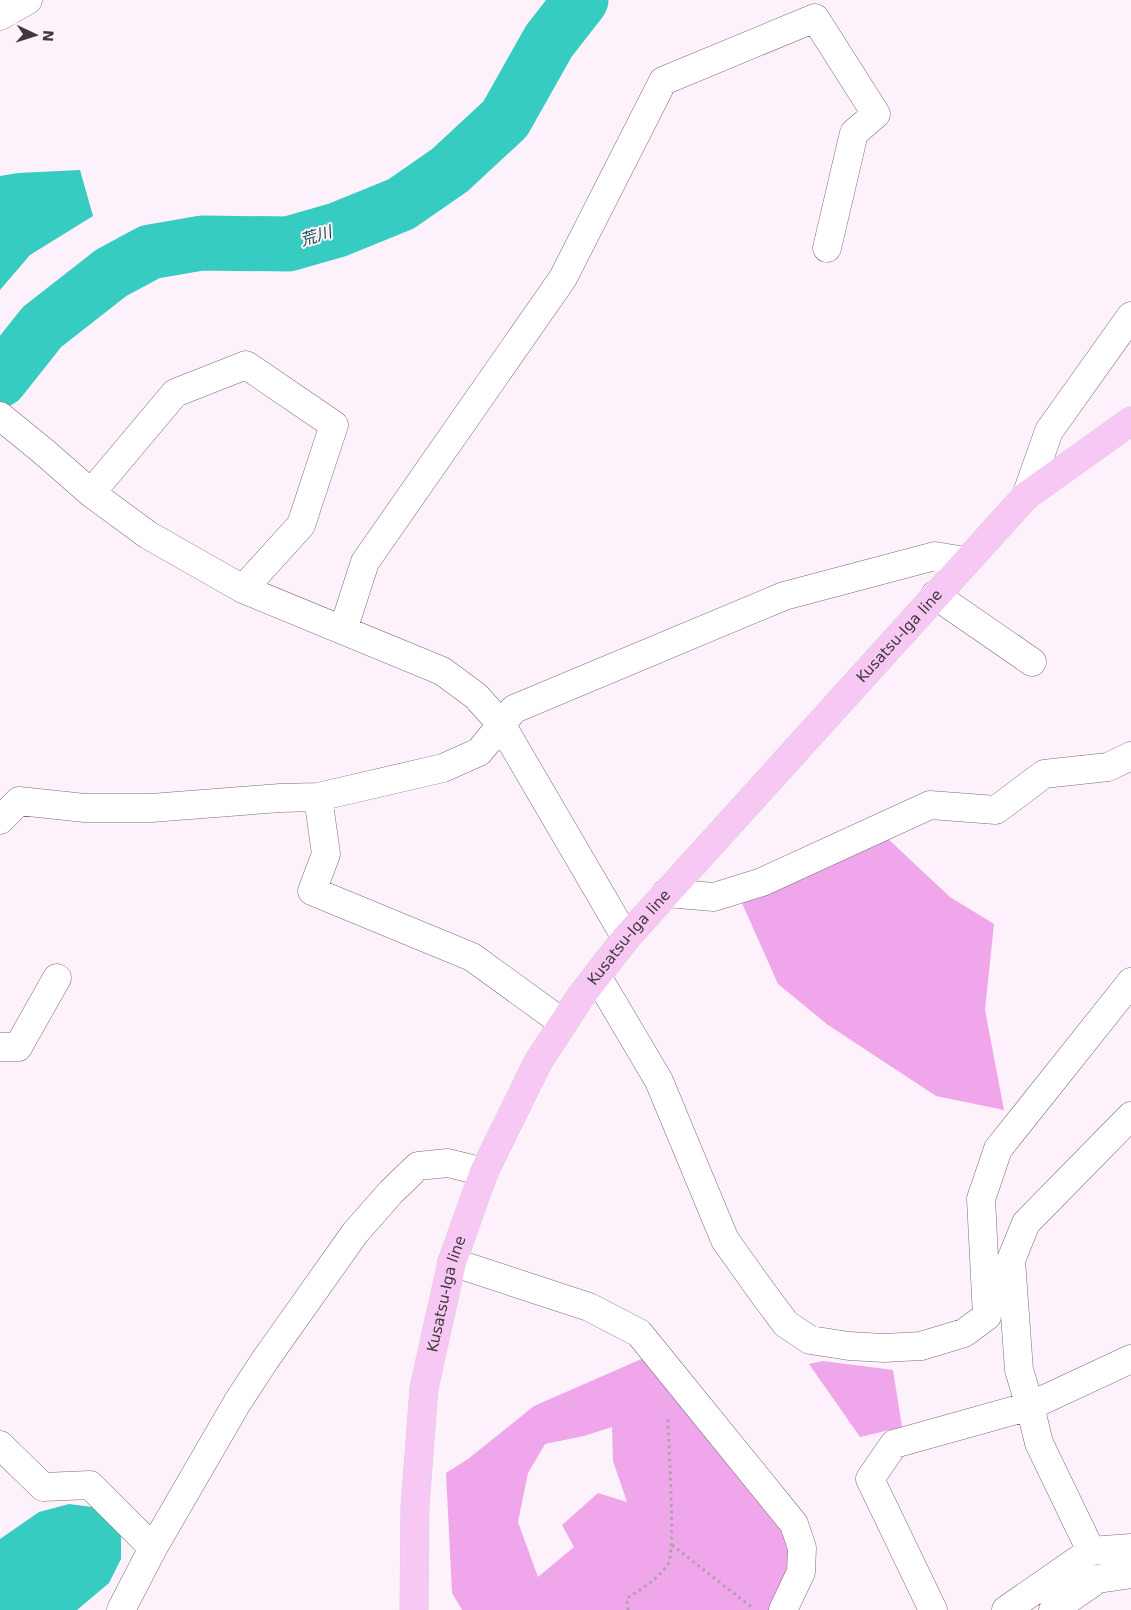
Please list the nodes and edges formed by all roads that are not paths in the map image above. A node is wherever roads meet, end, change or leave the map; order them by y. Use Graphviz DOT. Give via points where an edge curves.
graph roads {
  1 [pos="28,0"];
  2 [pos="0,16"];
  3 [pos="827,248"];
  4 [pos="1131,316"];
  5 [pos="0,416"];
  6 [pos="1131,421"];
  7 [pos="91,493"];
  8 [pos="1026,496"];
  9 [pos="965,562"];
  10 [pos="243,589"];
  11 [pos="935,595"];
  12 [pos="343,630"];
  13 [pos="1032,662"];
  14 [pos="501,724"];
  15 [pos="1131,756"];
  16 [pos="318,797"];
  17 [pos="0,820"];
  18 [pos="666,893"];
  19 [pos="626,938"];
  20 [pos="597,976"];
  21 [pos="57,978"];
  22 [pos="1131,982"];
  23 [pos="563,1023"];
  24 [pos="0,1047"];
  25 [pos="1131,1116"];
  26 [pos="484,1172"];
  27 [pos="452,1262"];
  28 [pos="1131,1359"];
  29 [pos="1030,1406"];
  30 [pos="0,1445"];
  31 [pos="153,1548"];
  32 [pos="1131,1548"];
  33 [pos="1091,1551"];
  34 [pos="1131,1574"];
  35 [pos="124,1609"];
  36 [pos="414,1610"];
  37 [pos="783,1610"];
  38 [pos="933,1610"];
  39 [pos="1006,1610"];
  40 [pos="1053,1610"];
  1 -- 2 [label="street"];
  3 -- 12 [label="street" via="854,133 876,114 815,18 663,82 563,278 365,562"];
  4 -- 8 [label="street" via="1049,431"];
  5 -- 7 [label="street"];
  6 -- 8 [label="main road, Kusatsu-Iga line"];
  7 -- 10 [label="street" via="148,534"];
  7 -- 10 [label="street" via="175,393 246,365 334,425 301,525"];
  8 -- 9 [label="main road, Kusatsu-Iga line"];
  9 -- 11 [label="main road, Kusatsu-Iga line"];
  9 -- 14 [label="street" via="935,556 784,596 514,709"];
  10 -- 12 [label="street"];
  11 -- 13 [label="street"];
  11 -- 18 [label="main road, Kusatsu-Iga line"];
  12 -- 14 [label="street" via="442,671 476,696"];
  14 -- 16 [label="street" via="479,752 444,768"];
  14 -- 19 [label="street"];
  15 -- 18 [label="street" via="1108,767 1044,774 996,810 930,805 762,882 714,897"];
  16 -- 17 [label="street" via="151,808 85,808 19,801"];
  16 -- 23 [label="street" via="326,854 312,891 472,957"];
  18 -- 19 [label="main road, Kusatsu-Iga line"];
  19 -- 20 [label="main road, Kusatsu-Iga line"];
  20 -- 22 [label="street" via="659,1081 725,1240 786,1324 810,1340 884,1348 921,1346 964,1333 987,1316 980,1199 998,1150"];
  20 -- 23 [label="main road, Kusatsu-Iga line"];
  21 -- 24 [label="street" via="18,1047"];
  23 -- 26 [label="main road, Kusatsu-Iga line" via="538,1062"];
  25 -- 29 [label="street" via="1026,1223 1011,1260 1018,1370"];
  26 -- 27 [label="main road, Kusatsu-Iga line"];
  26 -- 31 [label="street" via="448,1164 418,1166 355,1232 237,1403"];
  27 -- 36 [label="main road, Kusatsu-Iga line" via="424,1388 415,1506"];
  27 -- 37 [label="street" via="589,1307 639,1333 794,1524 802,1548 801,1572"];
  28 -- 29 [label="street"];
  29 -- 33 [label="street" via="1040,1443"];
  29 -- 38 [label="street" via="894,1444 870,1479"];
  30 -- 31 [label="street" via="43,1486 90,1485"];
  31 -- 35 [label="street"];
  32 -- 33 [label="street"];
  33 -- 39 [label="street"];
  34 -- 40 [label="street" via="1098,1579"];
}
